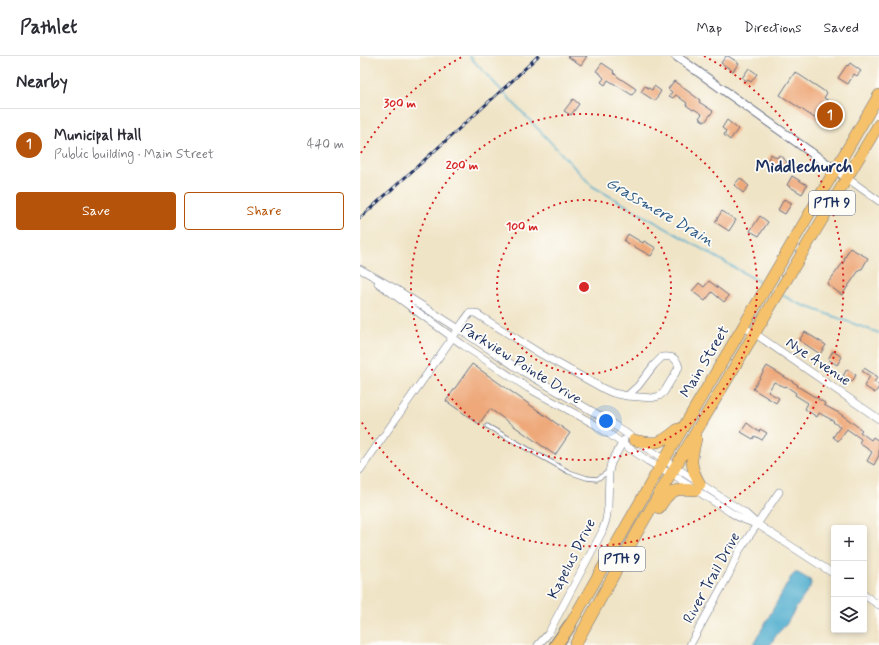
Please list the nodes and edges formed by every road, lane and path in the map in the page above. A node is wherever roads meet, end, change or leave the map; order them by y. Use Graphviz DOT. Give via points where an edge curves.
graph roads {
  1 [pos="676,56"];
  2 [pos="879,95"];
  3 [pos="879,124"];
  4 [pos="836,170"];
  5 [pos="847,178"];
  6 [pos="879,201"];
  7 [pos="361,269"];
  8 [pos="743,327"];
  9 [pos="459,328"];
  10 [pos="754,334"];
  11 [pos="453,338"];
  12 [pos="628,396"];
  13 [pos="879,420"];
  14 [pos="686,422"];
  15 [pos="486,426"];
  16 [pos="699,427"];
  17 [pos="631,437"];
  18 [pos="622,444"];
  19 [pos="661,464"];
  20 [pos="360,470"];
  21 [pos="673,471"];
  22 [pos="609,472"];
  23 [pos="698,487"];
  24 [pos="779,492"];
  25 [pos="757,524"];
  26 [pos="639,528"];
  27 [pos="831,572"];
  28 [pos="867,597"];
  29 [pos="879,605"];
  30 [pos="570,625"];
  31 [pos="538,645"];
  32 [pos="556,645"];
  33 [pos="559,645"];
  34 [pos="575,645"];
  35 [pos="690,645"];
  1 -- 4 [label="street"];
  2 -- 4 [label="main road, Main Street / PTH 9"];
  3 -- 5 [label="main road, Main Street / PTH 9"];
  4 -- 5 [label="street"];
  4 -- 8 [label="main road, Main Street / PTH 9"];
  5 -- 6 [label="street"];
  5 -- 10 [label="main road, Main Street / PTH 9"];
  7 -- 9 [label="street, Parkview Pointe Drive"];
  7 -- 11 [label="street, Parkview Pointe Drive"];
  8 -- 10 [label="street, Nye Avenue"];
  8 -- 14 [label="main road, Main Street / PTH 9"];
  9 -- 11 [label="street"];
  9 -- 12 [label="street" via="470,313 475,313 604,389"];
  9 -- 17 [label="street, Parkview Pointe Drive" via="522,371 604,418"];
  10 -- 13 [label="street, Nye Avenue"];
  10 -- 16 [label="main road, Main Street / PTH 9"];
  11 -- 18 [label="street, Parkview Pointe Drive" via="528,388 596,426"];
  11 -- 20 [label="street"];
  12 -- 12 [label="street" via="659,396 679,368 678,362 668,356 662,357"];
  14 -- 17 [label="main road" via="662,442 651,443"];
  14 -- 19 [label="main road, Main Street / PTH 9"];
  15 -- 22 [label="lane" via="568,472 596,479"];
  16 -- 21 [label="main road, Main Street / PTH 9"];
  16 -- 23 [label="main road" via="692,454"];
  17 -- 18 [label="street, Kapelus Drive"];
  17 -- 19 [label="street, Parkview Pointe Drive"];
  18 -- 19 [label="street, Parkview Pointe Drive" via="648,462"];
  18 -- 22 [label="street, Kapelus Drive"];
  19 -- 21 [label="street, Parkview Pointe Drive"];
  19 -- 30 [label="main road, Main Street / PTH 9"];
  21 -- 23 [label="street, River Trail Drive"];
  21 -- 26 [label="main road, Main Street / PTH 9"];
  22 -- 31 [label="street, Kapelus Drive" via="608,507 602,532 548,634"];
  23 -- 25 [label="street, River Trail Drive" via="740,518"];
  23 -- 26 [label="main road" via="670,493 651,520"];
  24 -- 25 [label="street, River Trail Drive"];
  25 -- 27 [label="street, River Trail Drive"];
  25 -- 35 [label="street, River Trail Drive" via="739,551"];
  26 -- 34 [label="main road, Main Street / PTH 9"];
  28 -- 29 [label="street"];
  30 -- 32 [label="highway"];
  30 -- 33 [label="main road, Main Street / PTH 9"];
}
